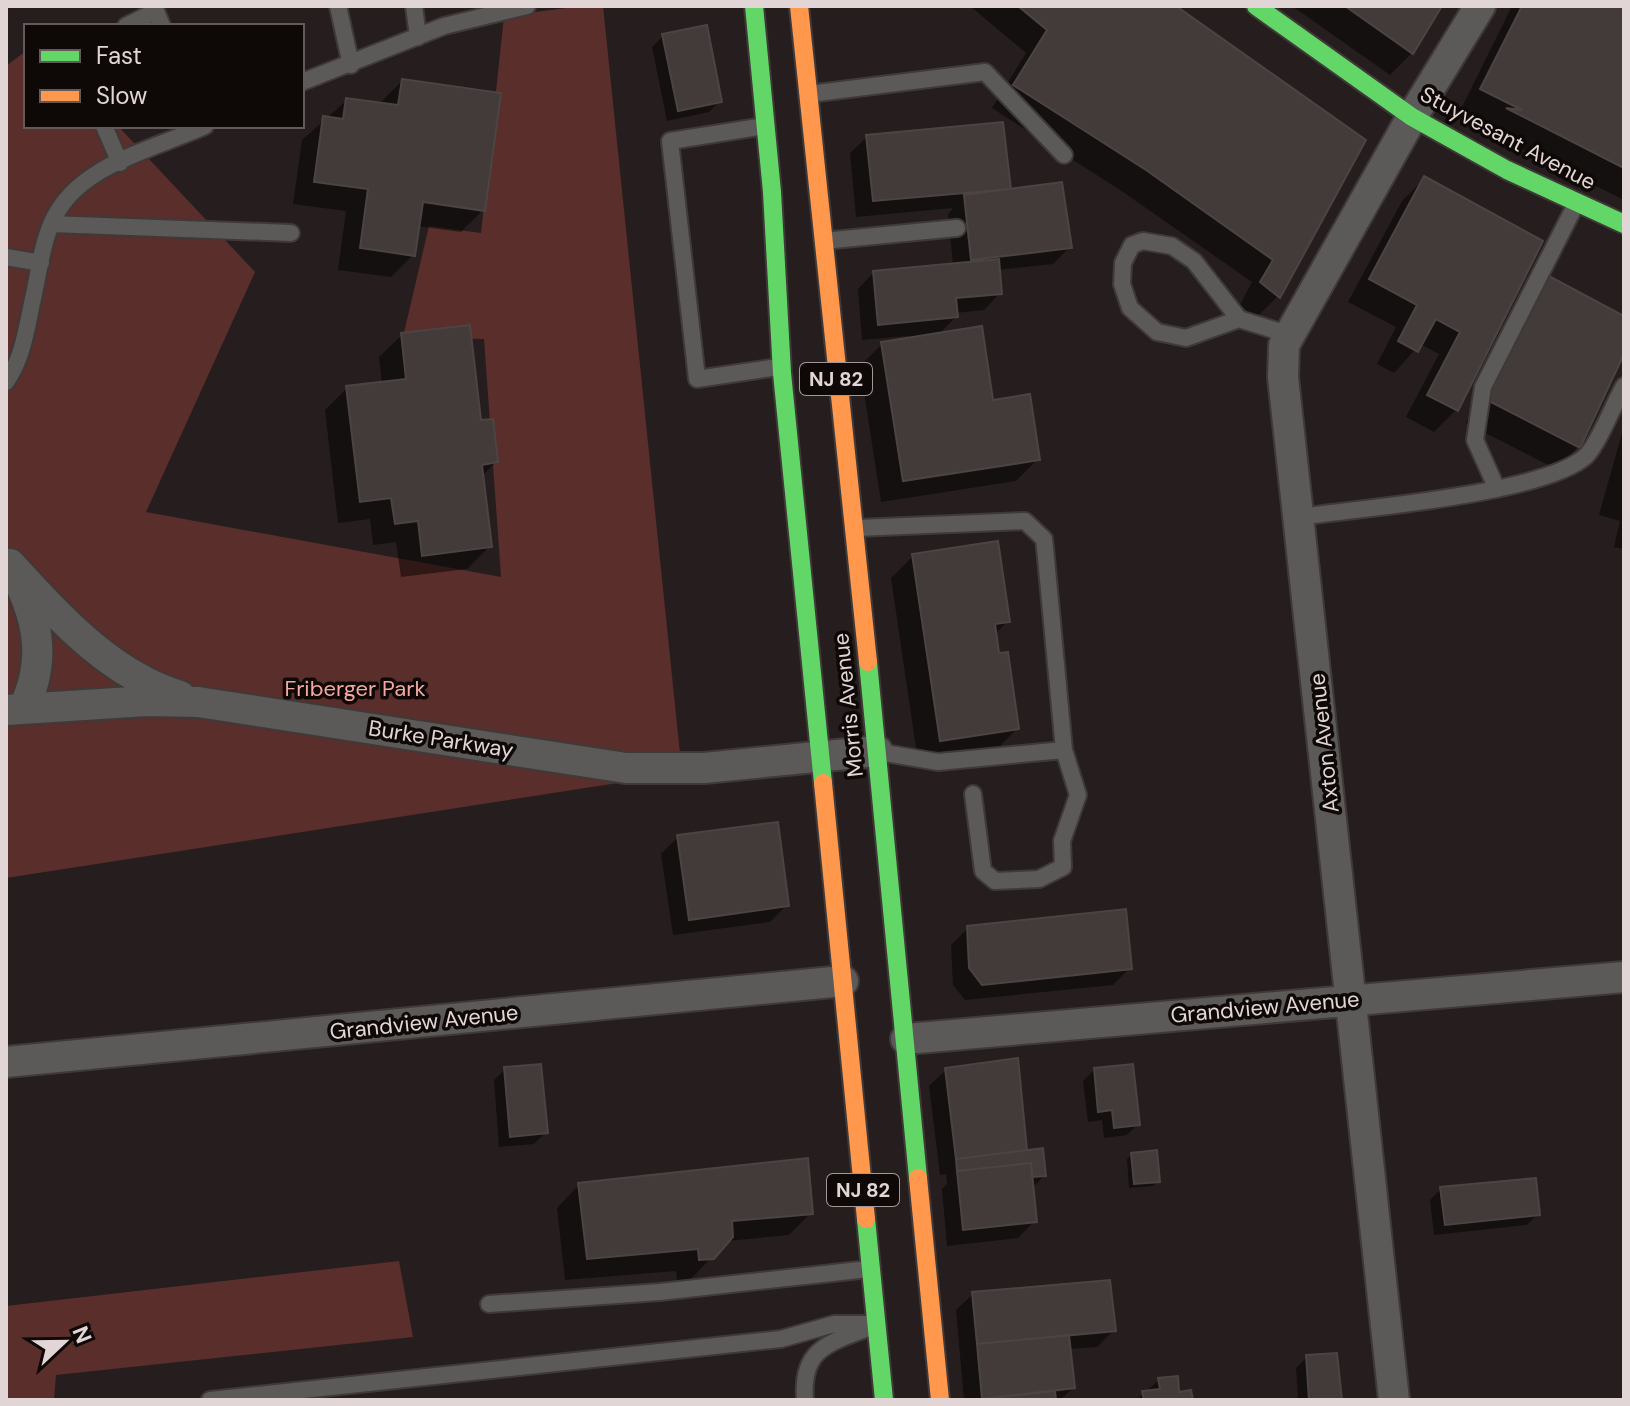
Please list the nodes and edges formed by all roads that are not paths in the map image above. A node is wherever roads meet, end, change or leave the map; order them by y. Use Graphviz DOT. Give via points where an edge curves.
graph roads {
  1 [pos="338,6"];
  2 [pos="414,6"];
  3 [pos="527,6"];
  4 [pos="754,6"];
  5 [pos="799,6"];
  6 [pos="1256,6"];
  7 [pos="1480,6"];
  8 [pos="130,24"];
  9 [pos="161,24"];
  10 [pos="418,37"];
  11 [pos="351,65"];
  12 [pos="304,81"];
  13 [pos="807,94"];
  14 [pos="1412,117"];
  15 [pos="766,126"];
  16 [pos="105,128"];
  17 [pos="199,128"];
  18 [pos="1064,155"];
  19 [pos="120,163"];
  20 [pos="1577,202"];
  21 [pos="51,224"];
  22 [pos="1624,224"];
  23 [pos="957,228"];
  24 [pos="291,233"];
  25 [pos="822,241"];
  26 [pos="6,257"];
  27 [pos="41,263"];
  28 [pos="1239,319"];
  29 [pos="1290,335"];
  30 [pos="782,366"];
  31 [pos="6,382"];
  32 [pos="1624,386"];
  33 [pos="1497,489"];
  34 [pos="1299,517"];
  35 [pos="855,529"];
  36 [pos="8,562"];
  37 [pos="198,702"];
  38 [pos="14,710"];
  39 [pos="1064,750"];
  40 [pos="877,751"];
  41 [pos="820,757"];
  42 [pos="973,794"];
  43 [pos="1624,977"];
  44 [pos="843,981"];
  45 [pos="1353,999"];
  46 [pos="906,1039"];
  47 [pos="6,1062"];
  48 [pos="871,1269"];
  49 [pos="489,1304"];
  50 [pos="876,1324"];
  51 [pos="210,1400"];
  52 [pos="805,1400"];
  53 [pos="884,1400"];
  54 [pos="940,1400"];
  55 [pos="1394,1400"];
  1 -- 11 [label="lane"];
  2 -- 10 [label="lane"];
  3 -- 10 [label="lane"];
  4 -- 15 [label="main road, Morris Avenue / NJ 82"];
  5 -- 13 [label="main road, Morris Avenue / NJ 82"];
  6 -- 14 [label="main road, Stuyvesant Avenue"];
  7 -- 14 [label="street, Axton Avenue"];
  8 -- 9 [label="lane" via="156,11"];
  10 -- 11 [label="lane"];
  11 -- 12 [label="lane"];
  13 -- 18 [label="lane" via="985,72"];
  13 -- 25 [label="main road, Morris Avenue / NJ 82"];
  14 -- 20 [label="main road, Stuyvesant Avenue"];
  14 -- 29 [label="street, Axton Avenue"];
  15 -- 30 [label="main road, Morris Avenue / NJ 82"];
  15 -- 30 [label="lane" via="670,141 697,379"];
  16 -- 19 [label="lane"];
  17 -- 19 [label="lane"];
  19 -- 21 [label="lane" via="80,183"];
  20 -- 22 [label="main road, Stuyvesant Avenue"];
  20 -- 33 [label="lane" via="1483,387 1475,440"];
  21 -- 24 [label="lane"];
  21 -- 27 [label="lane"];
  23 -- 25 [label="lane"];
  25 -- 35 [label="main road, Morris Avenue / NJ 82"];
  26 -- 27 [label="lane"];
  27 -- 31 [label="lane" via="22,348"];
  28 -- 28 [label="lane" via="1183,253 1143,241 1132,245 1123,263 1122,284 1130,308 1157,332 1186,338"];
  28 -- 29 [label="lane"];
  29 -- 34 [label="street, Axton Avenue" via="1284,345 1283,377"];
  30 -- 41 [label="main road, Morris Avenue / NJ 82"];
  32 -- 33 [label="lane" via="1586,455 1548,476"];
  33 -- 34 [label="lane"];
  34 -- 45 [label="street, Axton Avenue"];
  35 -- 39 [label="lane" via="1025,521 1044,539"];
  35 -- 40 [label="main road, Morris Avenue / NJ 82"];
  36 -- 37 [label="street" via="103,655 140,678"];
  36 -- 38 [label="street" via="26,596 38,641 37,676"];
  37 -- 38 [label="street, Burke Parkway"];
  37 -- 41 [label="street, Burke Parkway" via="626,768 704,768"];
  39 -- 40 [label="lane" via="938,762"];
  39 -- 42 [label="lane" via="1078,795 1062,841 1063,867 1039,879 995,881 983,871"];
  40 -- 41 [label="street, Burke Parkway"];
  40 -- 46 [label="main road, Morris Avenue / NJ 82"];
  41 -- 44 [label="main road, Morris Avenue / NJ 82"];
  43 -- 45 [label="street, Grandview Avenue"];
  44 -- 47 [label="street, Grandview Avenue"];
  44 -- 48 [label="main road, Morris Avenue / NJ 82"];
  45 -- 46 [label="street, Grandview Avenue"];
  45 -- 55 [label="street, Axton Avenue"];
  46 -- 54 [label="main road, Morris Avenue / NJ 82"];
  48 -- 49 [label="lane"];
  48 -- 50 [label="main road, Morris Avenue / NJ 82"];
  50 -- 51 [label="lane" via="834,1324 781,1339"];
  50 -- 52 [label="lane" via="813,1354 803,1375"];
  50 -- 53 [label="main road, Morris Avenue / NJ 82"];
}
